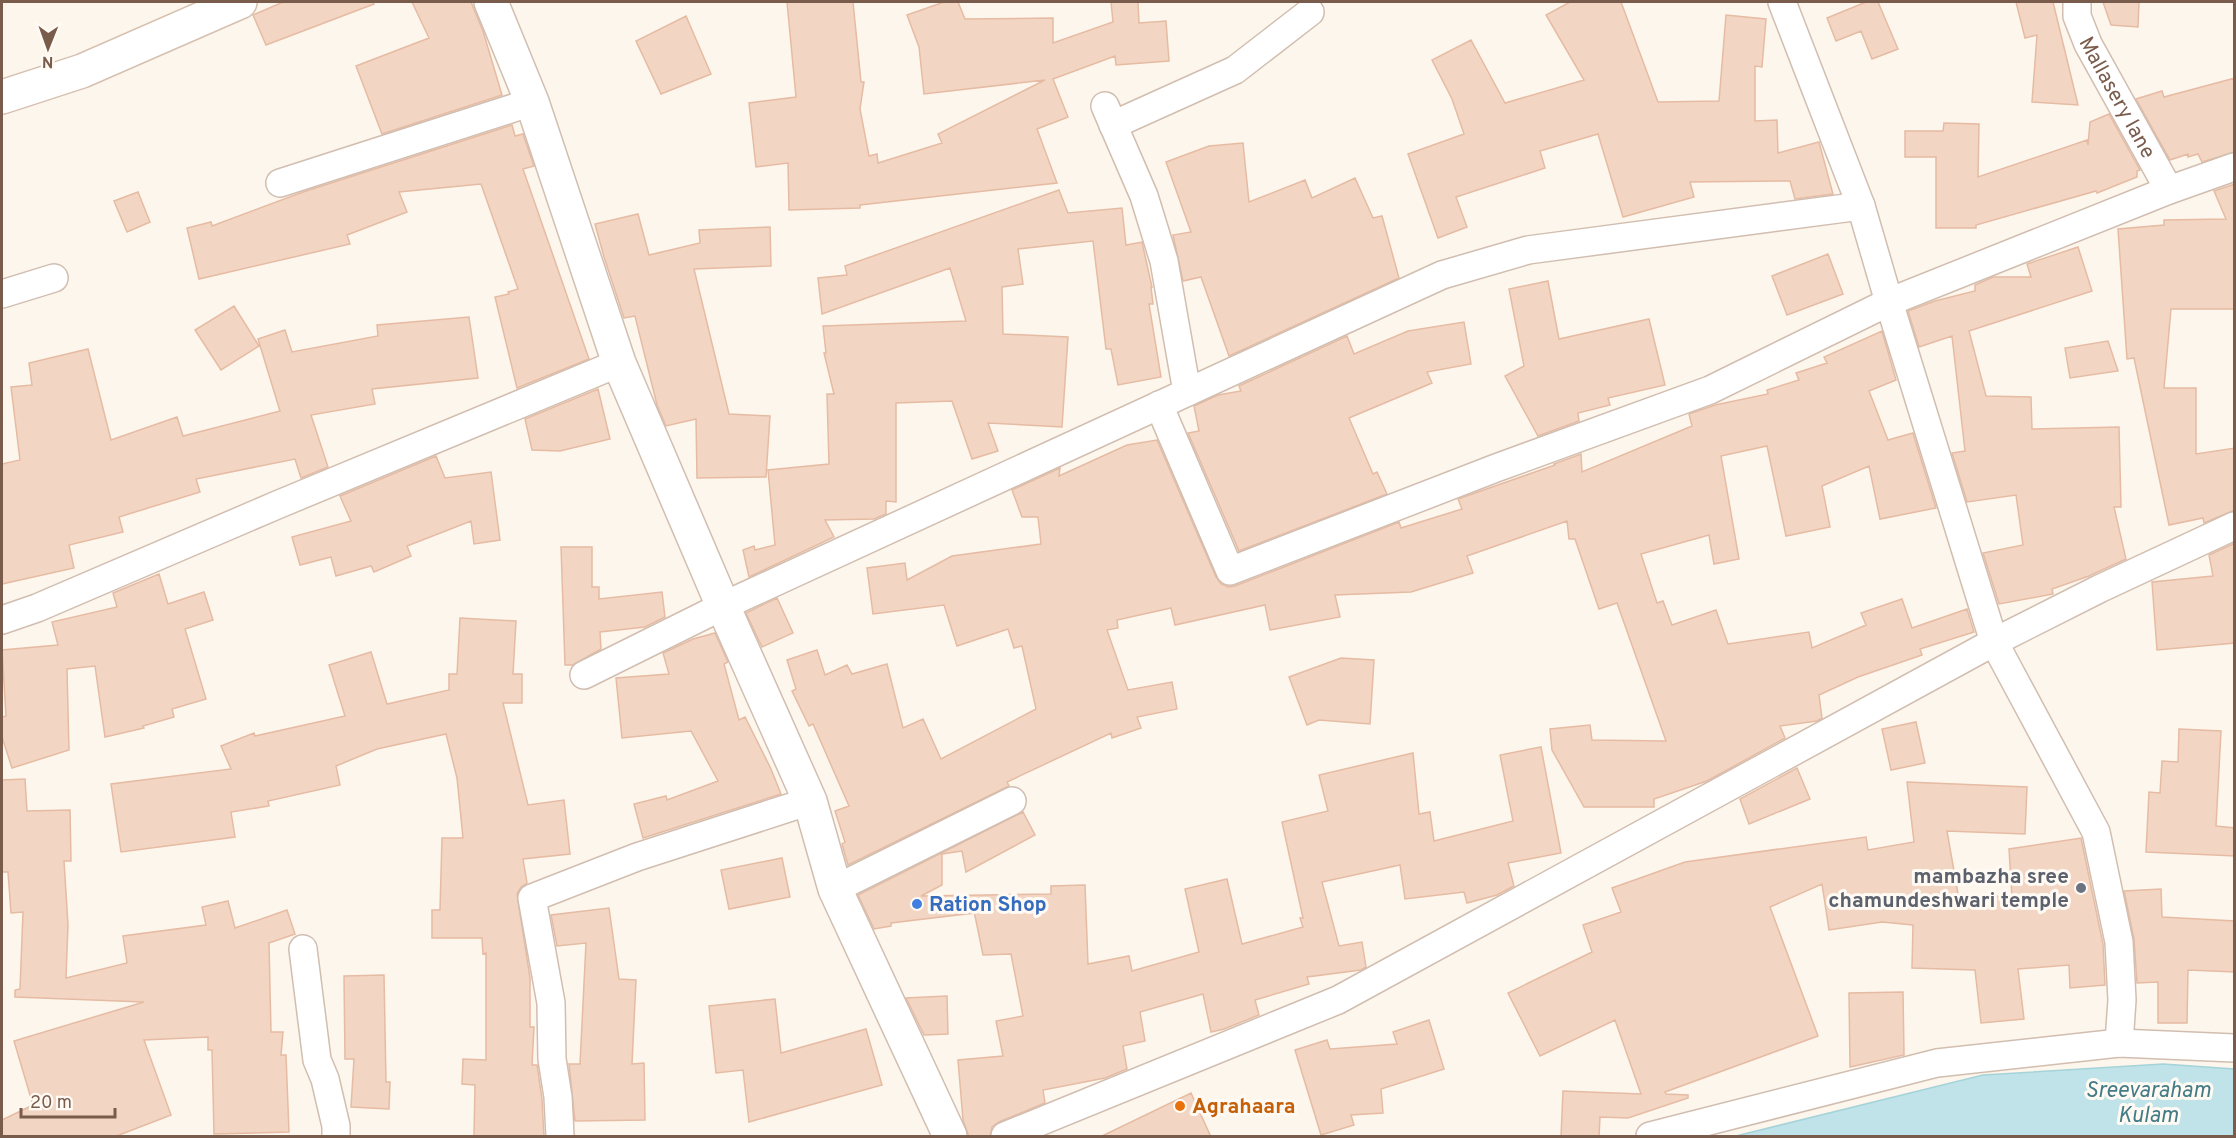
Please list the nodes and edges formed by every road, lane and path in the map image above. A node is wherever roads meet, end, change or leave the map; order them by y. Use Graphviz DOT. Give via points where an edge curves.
graph roads {
  1 [pos="240,2"];
  2 [pos="491,2"];
  3 [pos="1782,2"];
  4 [pos="2077,2"];
  5 [pos="1310,12"];
  6 [pos="2,97"];
  7 [pos="532,102"];
  8 [pos="2235,167"];
  9 [pos="280,183"];
  10 [pos="2169,190"];
  11 [pos="1861,206"];
  12 [pos="54,278"];
  13 [pos="2,294"];
  14 [pos="1889,302"];
  15 [pos="619,363"];
  16 [pos="1187,392"];
  17 [pos="1158,405"];
  18 [pos="2235,526"];
  19 [pos="723,606"];
  20 [pos="2,620"];
  21 [pos="1994,642"];
  22 [pos="584,675"];
  23 [pos="810,801"];
  24 [pos="1012,801"];
  25 [pos="835,889"];
  26 [pos="303,949"];
  27 [pos="2118,1043"];
  28 [pos="2235,1048"];
  29 [pos="336,1137"];
  30 [pos="560,1137"];
  31 [pos="950,1137"];
  32 [pos="1005,1137"];
  33 [pos="1650,1137"];
  1 -- 6 [label="street" via="82,71"];
  2 -- 7 [label="street"];
  3 -- 11 [label="street"];
  4 -- 10 [label="street, Mallasery lane" via="2077,16 2088,44"];
  5 -- 16 [label="street" via="1235,70 1109,116 1144,196 1164,261"];
  7 -- 9 [label="street"];
  7 -- 15 [label="street"];
  8 -- 10 [label="street"];
  10 -- 14 [label="street"];
  11 -- 14 [label="street"];
  11 -- 16 [label="street" via="1528,250 1442,274"];
  12 -- 13 [label="street"];
  14 -- 17 [label="street" via="1710,390 1230,571"];
  14 -- 21 [label="street"];
  15 -- 19 [label="street"];
  15 -- 20 [label="street"];
  16 -- 17 [label="street"];
  17 -- 19 [label="street"];
  18 -- 21 [label="street"];
  19 -- 22 [label="street"];
  19 -- 23 [label="street"];
  21 -- 27 [label="street" via="2096,832 2119,942 2122,1000"];
  21 -- 32 [label="street" via="1338,1000"];
  23 -- 25 [label="street"];
  23 -- 30 [label="street" via="637,857 532,898 551,1003"];
  24 -- 25 [label="street"];
  25 -- 31 [label="street"];
  26 -- 29 [label="street" via="317,1060 325,1079"];
  27 -- 28 [label="street"];
  27 -- 33 [label="street" via="1937,1063"];
}
